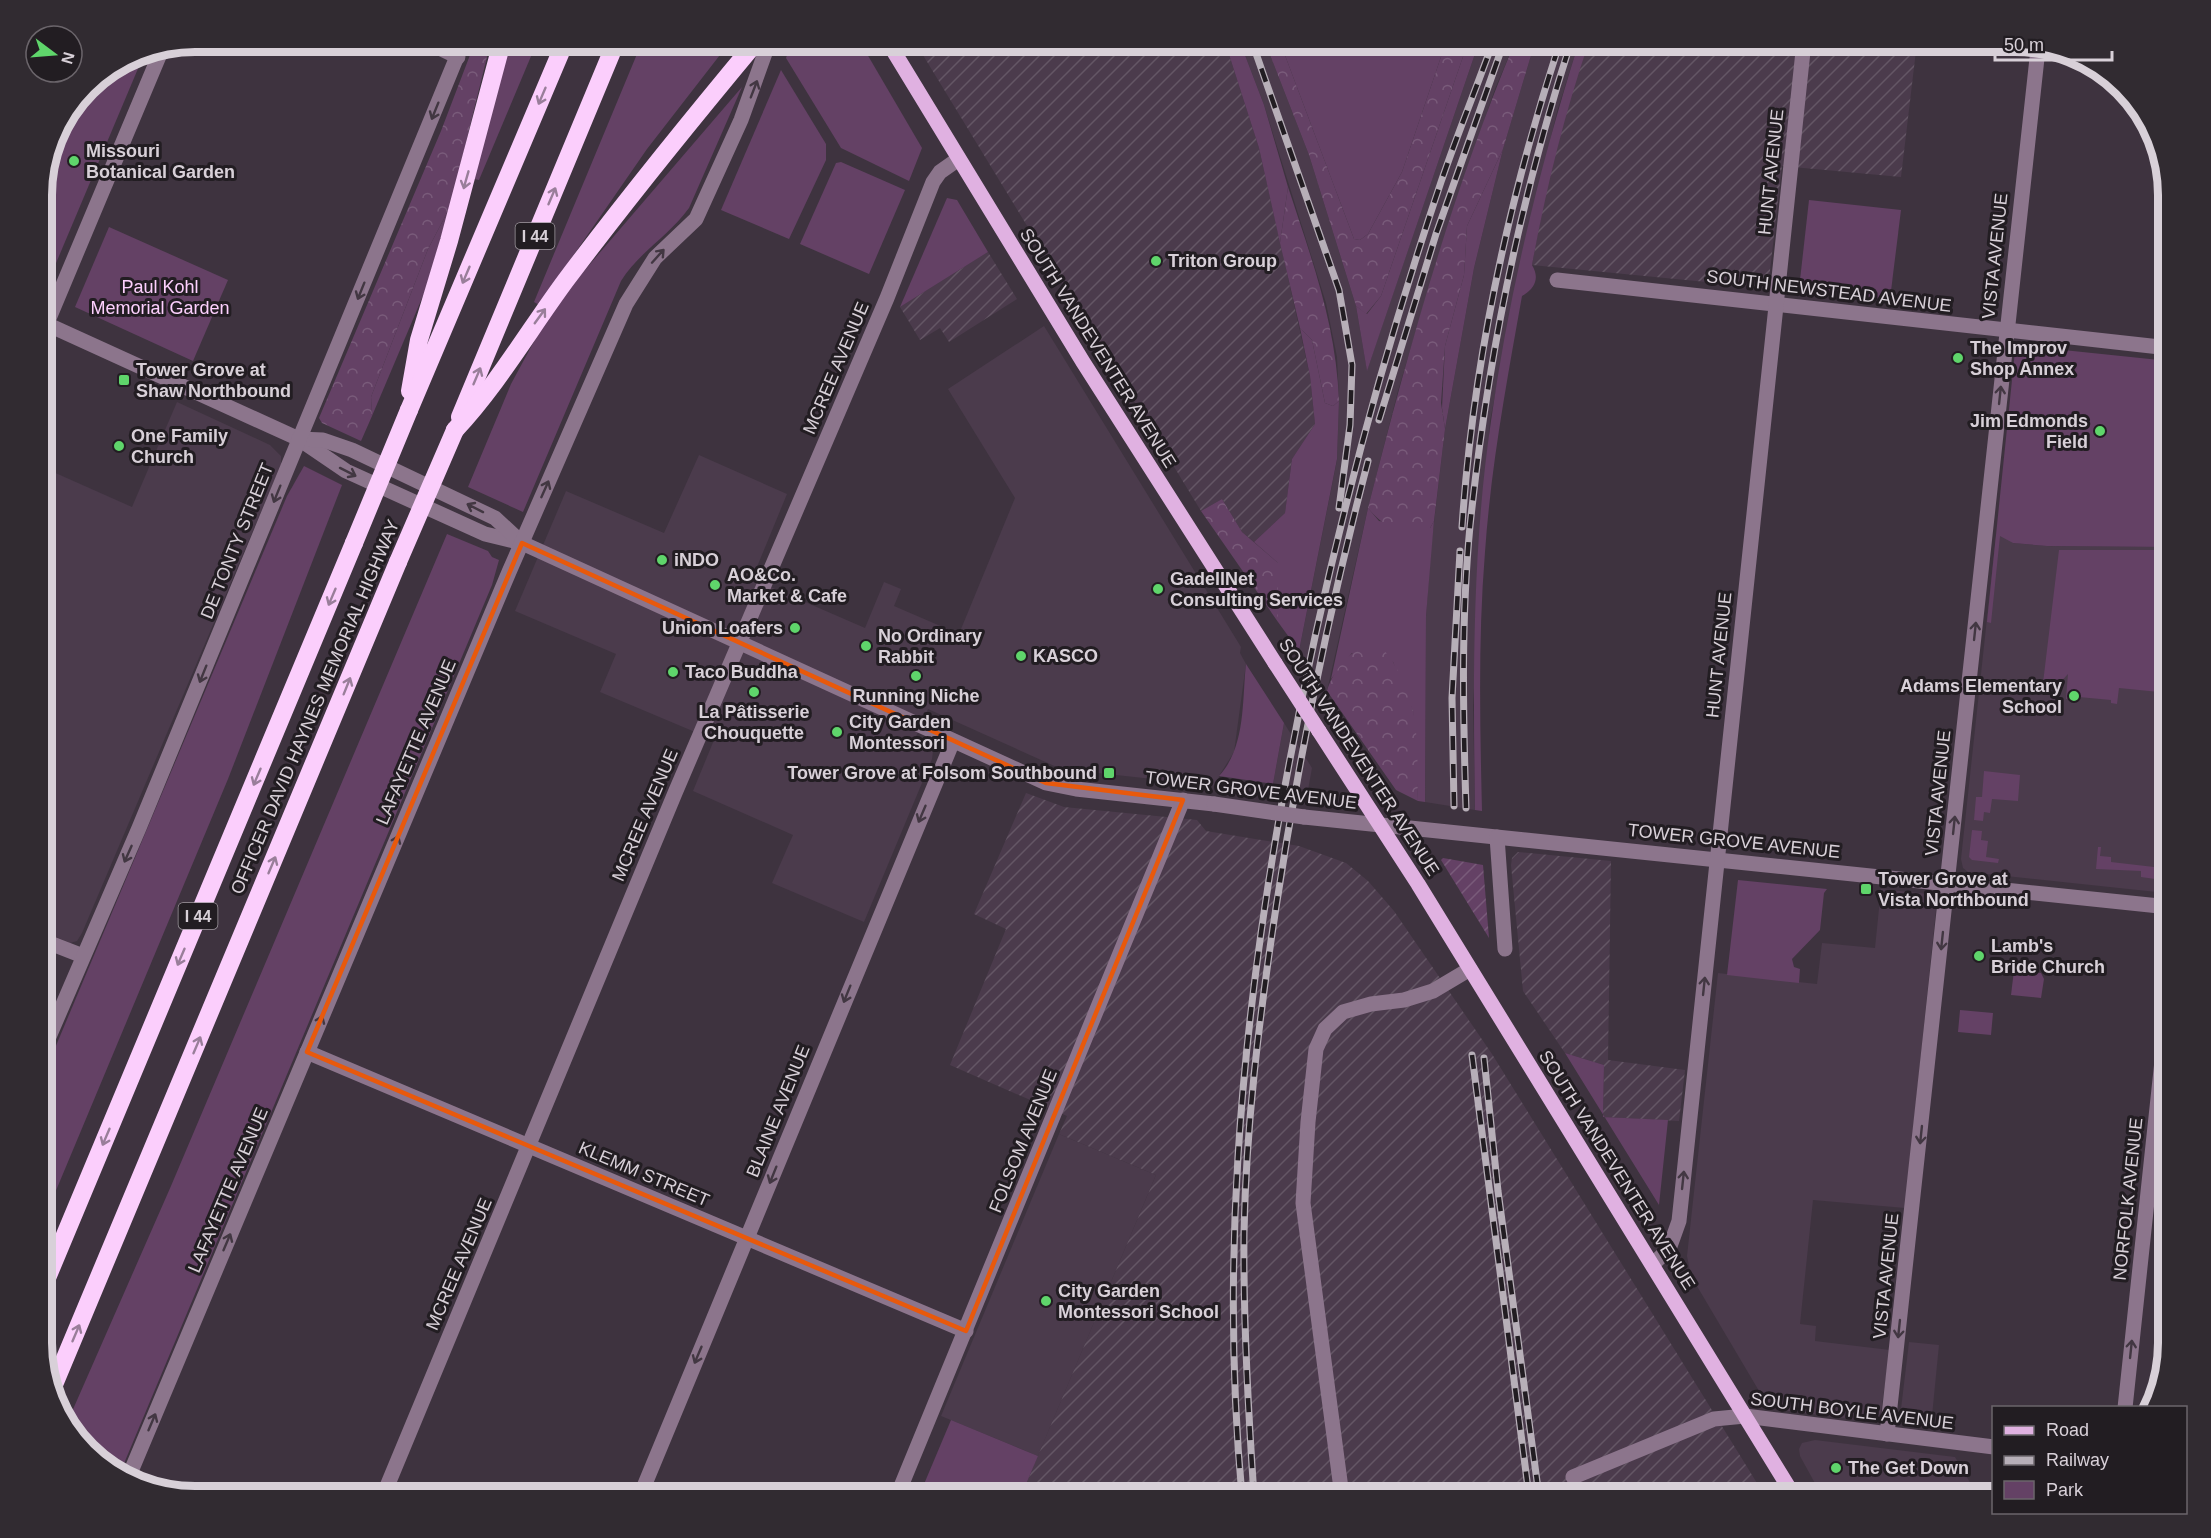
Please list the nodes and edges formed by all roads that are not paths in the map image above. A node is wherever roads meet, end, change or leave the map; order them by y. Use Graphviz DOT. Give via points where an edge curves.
graph roads {
  1 [pos="448,52"];
  2 [pos="460,52"];
  3 [pos="499,52"];
  4 [pos="561,52"];
  5 [pos="612,52"];
  6 [pos="748,52"];
  7 [pos="765,52"];
  8 [pos="894,52"];
  9 [pos="1803,52"];
  10 [pos="2037,55"];
  11 [pos="159,57"];
  12 [pos="458,57"];
  13 [pos="957,160"];
  14 [pos="1557,280"];
  15 [pos="1776,304"];
  16 [pos="53,306"];
  17 [pos="2007,330"];
  18 [pos="53,331"];
  19 [pos="2158,347"];
  20 [pos="409,410"];
  21 [pos="455,430"];
  22 [pos="299,440"];
  23 [pos="522,543"];
  24 [pos="738,643"];
  25 [pos="953,741"];
  26 [pos="1183,800"];
  27 [pos="1377,825"];
  28 [pos="1497,837"];
  29 [pos="1718,858"];
  30 [pos="1948,883"];
  31 [pos="2158,906"];
  32 [pos="53,944"];
  33 [pos="1505,948"];
  34 [pos="83,956"];
  35 [pos="1470,969"];
  36 [pos="53,1027"];
  37 [pos="307,1052"];
  38 [pos="2158,1098"];
  39 [pos="529,1146"];
  40 [pos="747,1238"];
  41 [pos="53,1264"];
  42 [pos="1653,1264"];
  43 [pos="966,1331"];
  44 [pos="57,1378"];
  45 [pos="2125,1406"];
  46 [pos="1745,1416"];
  47 [pos="1887,1434"];
  48 [pos="1992,1447"];
  49 [pos="131,1471"];
  50 [pos="1573,1477"];
  51 [pos="387,1486"];
  52 [pos="644,1486"];
  53 [pos="901,1486"];
  54 [pos="1341,1486"];
  55 [pos="1788,1486"];
  1 -- 12 [label="street"];
  2 -- 12 [label="street, DE TONTY STREET"];
  3 -- 20 [label="highway, one-way" via="418,340"];
  4 -- 20 [label="highway, OFFICER DAVID HAYNES MEMORIAL HIGHWAY / I 44, one-way"];
  21 -- 5 [label="highway, OFFICER DAVID HAYNES MEMORIAL HIGHWAY / I 44, one-way"];
  21 -- 6 [label="highway, one-way" via="494,384 630,196"];
  23 -- 7 [label="street, LAFAYETTE AVENUE, one-way" via="626,304 655,258 696,219 741,120"];
  8 -- 13 [label="main road, SOUTH VANDEVENTER AVENUE"];
  9 -- 15 [label="street, HUNT AVENUE"];
  10 -- 17 [label="street, VISTA AVENUE"];
  11 -- 16 [label="street"];
  12 -- 22 [label="street, DE TONTY STREET, one-way"];
  13 -- 24 [label="street, MCREE AVENUE" via="933,182"];
  13 -- 27 [label="main road, SOUTH VANDEVENTER AVENUE, bridge"];
  14 -- 15 [label="street, SOUTH NEWSTEAD AVENUE"];
  15 -- 17 [label="street, SOUTH NEWSTEAD AVENUE"];
  15 -- 29 [label="street, HUNT AVENUE"];
  17 -- 19 [label="street, SOUTH NEWSTEAD AVENUE"];
  30 -- 17 [label="street, VISTA AVENUE, one-way"];
  18 -- 22 [label="street, TOWER GROVE AVENUE"];
  20 -- 41 [label="highway, OFFICER DAVID HAYNES MEMORIAL HIGHWAY / I 44, one-way, bridge"];
  44 -- 21 [label="highway, OFFICER DAVID HAYNES MEMORIAL HIGHWAY / I 44, one-way, bridge"];
  22 -- 23 [label="street, TOWER GROVE AVENUE, one-way" via="346,471 485,534"];
  23 -- 22 [label="street, TOWER GROVE AVENUE, one-way" via="495,518 352,450 323,440"];
  22 -- 34 [label="street, DE TONTY STREET, one-way"];
  23 -- 24 [label="street, TOWER GROVE AVENUE"];
  37 -- 23 [label="street, LAFAYETTE AVENUE, one-way"];
  24 -- 25 [label="street, TOWER GROVE AVENUE"];
  24 -- 39 [label="street, MCREE AVENUE"];
  25 -- 26 [label="street, TOWER GROVE AVENUE" via="1059,787"];
  25 -- 40 [label="street, BLAINE AVENUE, one-way"];
  26 -- 27 [label="street, TOWER GROVE AVENUE, bridge"];
  26 -- 43 [label="street, FOLSOM AVENUE"];
  27 -- 28 [label="street, TOWER GROVE AVENUE"];
  27 -- 35 [label="main road, SOUTH VANDEVENTER AVENUE"];
  28 -- 29 [label="street, TOWER GROVE AVENUE"];
  28 -- 33 [label="street"];
  29 -- 30 [label="street, TOWER GROVE AVENUE"];
  42 -- 29 [label="street, HUNT AVENUE, one-way" via="1669,1249 1679,1221"];
  30 -- 31 [label="street, TOWER GROVE AVENUE"];
  30 -- 47 [label="street, VISTA AVENUE, one-way"];
  32 -- 34 [label="street"];
  34 -- 36 [label="street, DE TONTY STREET"];
  35 -- 42 [label="main road, SOUTH VANDEVENTER AVENUE"];
  35 -- 54 [label="street" via="1433,991 1343,1012 1325,1029 1316,1049 1303,1203"];
  37 -- 39 [label="street, KLEMM STREET"];
  49 -- 37 [label="street, LAFAYETTE AVENUE, one-way"];
  45 -- 38 [label="street, NORFOLK AVENUE, one-way"];
  39 -- 40 [label="street, KLEMM STREET"];
  39 -- 51 [label="street, MCREE AVENUE"];
  40 -- 43 [label="street, KLEMM STREET"];
  40 -- 52 [label="street, BLAINE AVENUE, one-way"];
  42 -- 46 [label="main road, SOUTH VANDEVENTER AVENUE"];
  43 -- 53 [label="street, FOLSOM AVENUE"];
  46 -- 47 [label="street, SOUTH BOYLE AVENUE"];
  46 -- 50 [label="street, SOUTH BOYLE AVENUE" via="1714,1419"];
  46 -- 55 [label="main road, SOUTH VANDEVENTER AVENUE"];
  47 -- 48 [label="street, SOUTH BOYLE AVENUE"];
}
